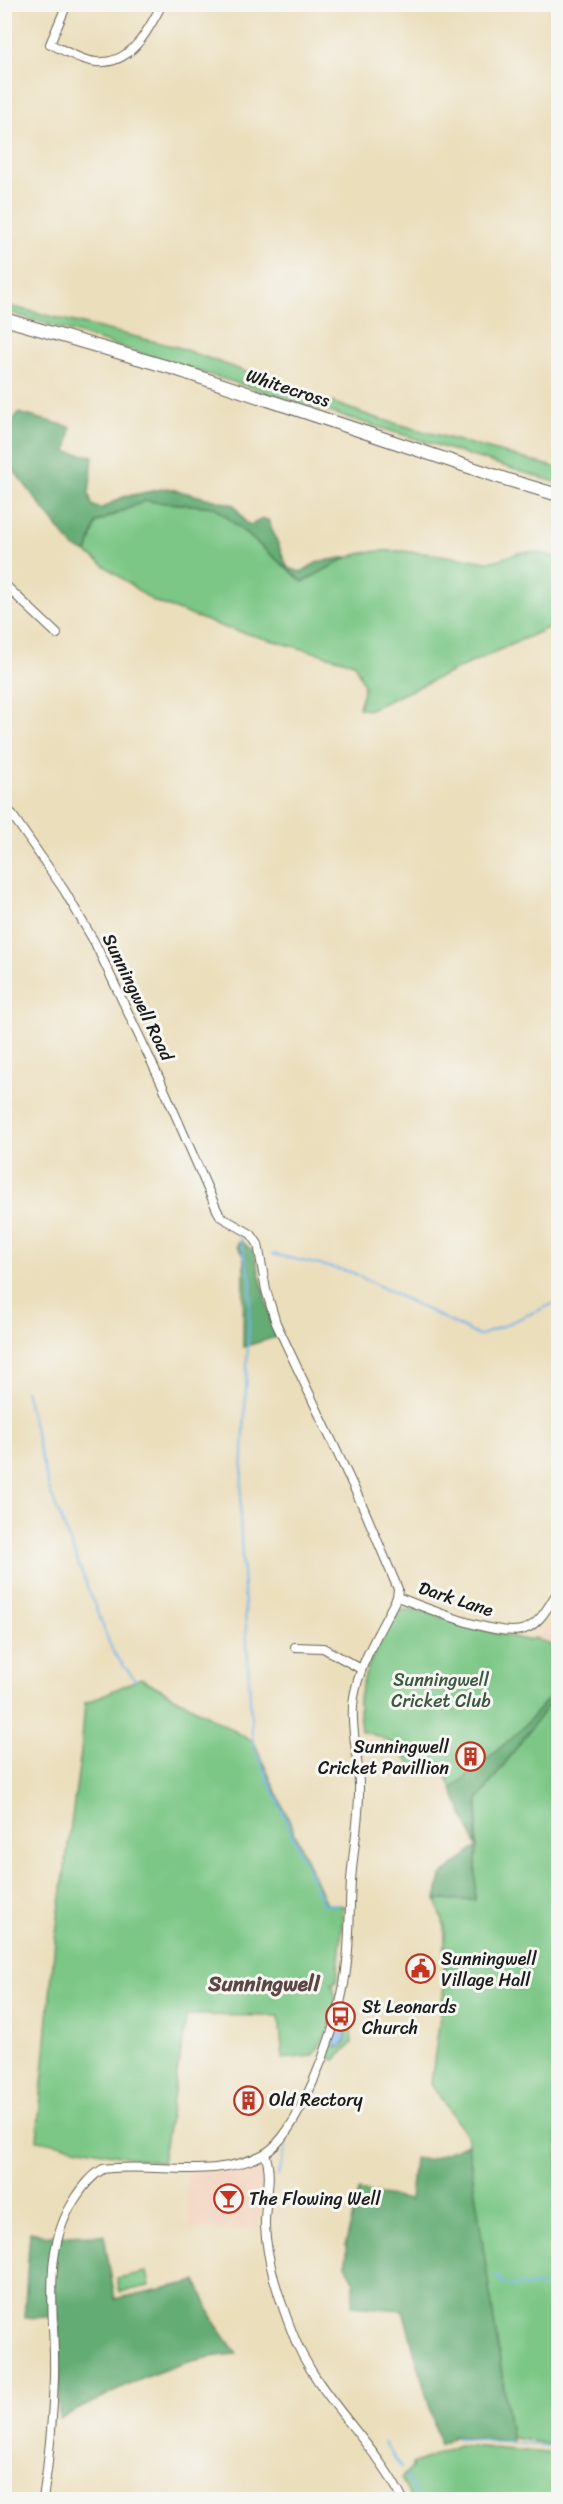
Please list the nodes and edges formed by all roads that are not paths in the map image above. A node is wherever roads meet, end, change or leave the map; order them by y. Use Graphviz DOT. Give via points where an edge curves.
graph roads {
  1 [pos="67,4"];
  2 [pos="162,4"];
  3 [pos="4,319"];
  4 [pos="558,495"];
  5 [pos="4,584"];
  6 [pos="57,634"];
  7 [pos="4,803"];
  8 [pos="558,1591"];
  9 [pos="397,1597"];
  10 [pos="296,1647"];
  11 [pos="361,1670"];
  12 [pos="265,2154"];
  13 [pos="43,2499"];
  14 [pos="403,2499"];
  1 -- 2 [label="street" via="50,44 104,63 129,52 146,36"];
  3 -- 4 [label="main road, Whitecross" via="176,369"];
  5 -- 6 [label="street"];
  7 -- 9 [label="street, Sunningwell Road" via="95,943 221,1217 251,1234 258,1244 276,1323 397,1581"];
  8 -- 9 [label="street, Dark Lane" via="537,1621 525,1630 493,1629"];
  9 -- 11 [label="street"];
  10 -- 11 [label="street" via="323,1648"];
  11 -- 12 [label="street" via="354,1694 359,1812 343,1992 333,2030 300,2110 277,2145"];
  12 -- 13 [label="street" via="214,2168 103,2169 91,2178 70,2207 58,2228 52,2264 54,2375"];
  12 -- 14 [label="street" via="269,2168 267,2254 292,2334 315,2377"];
}
